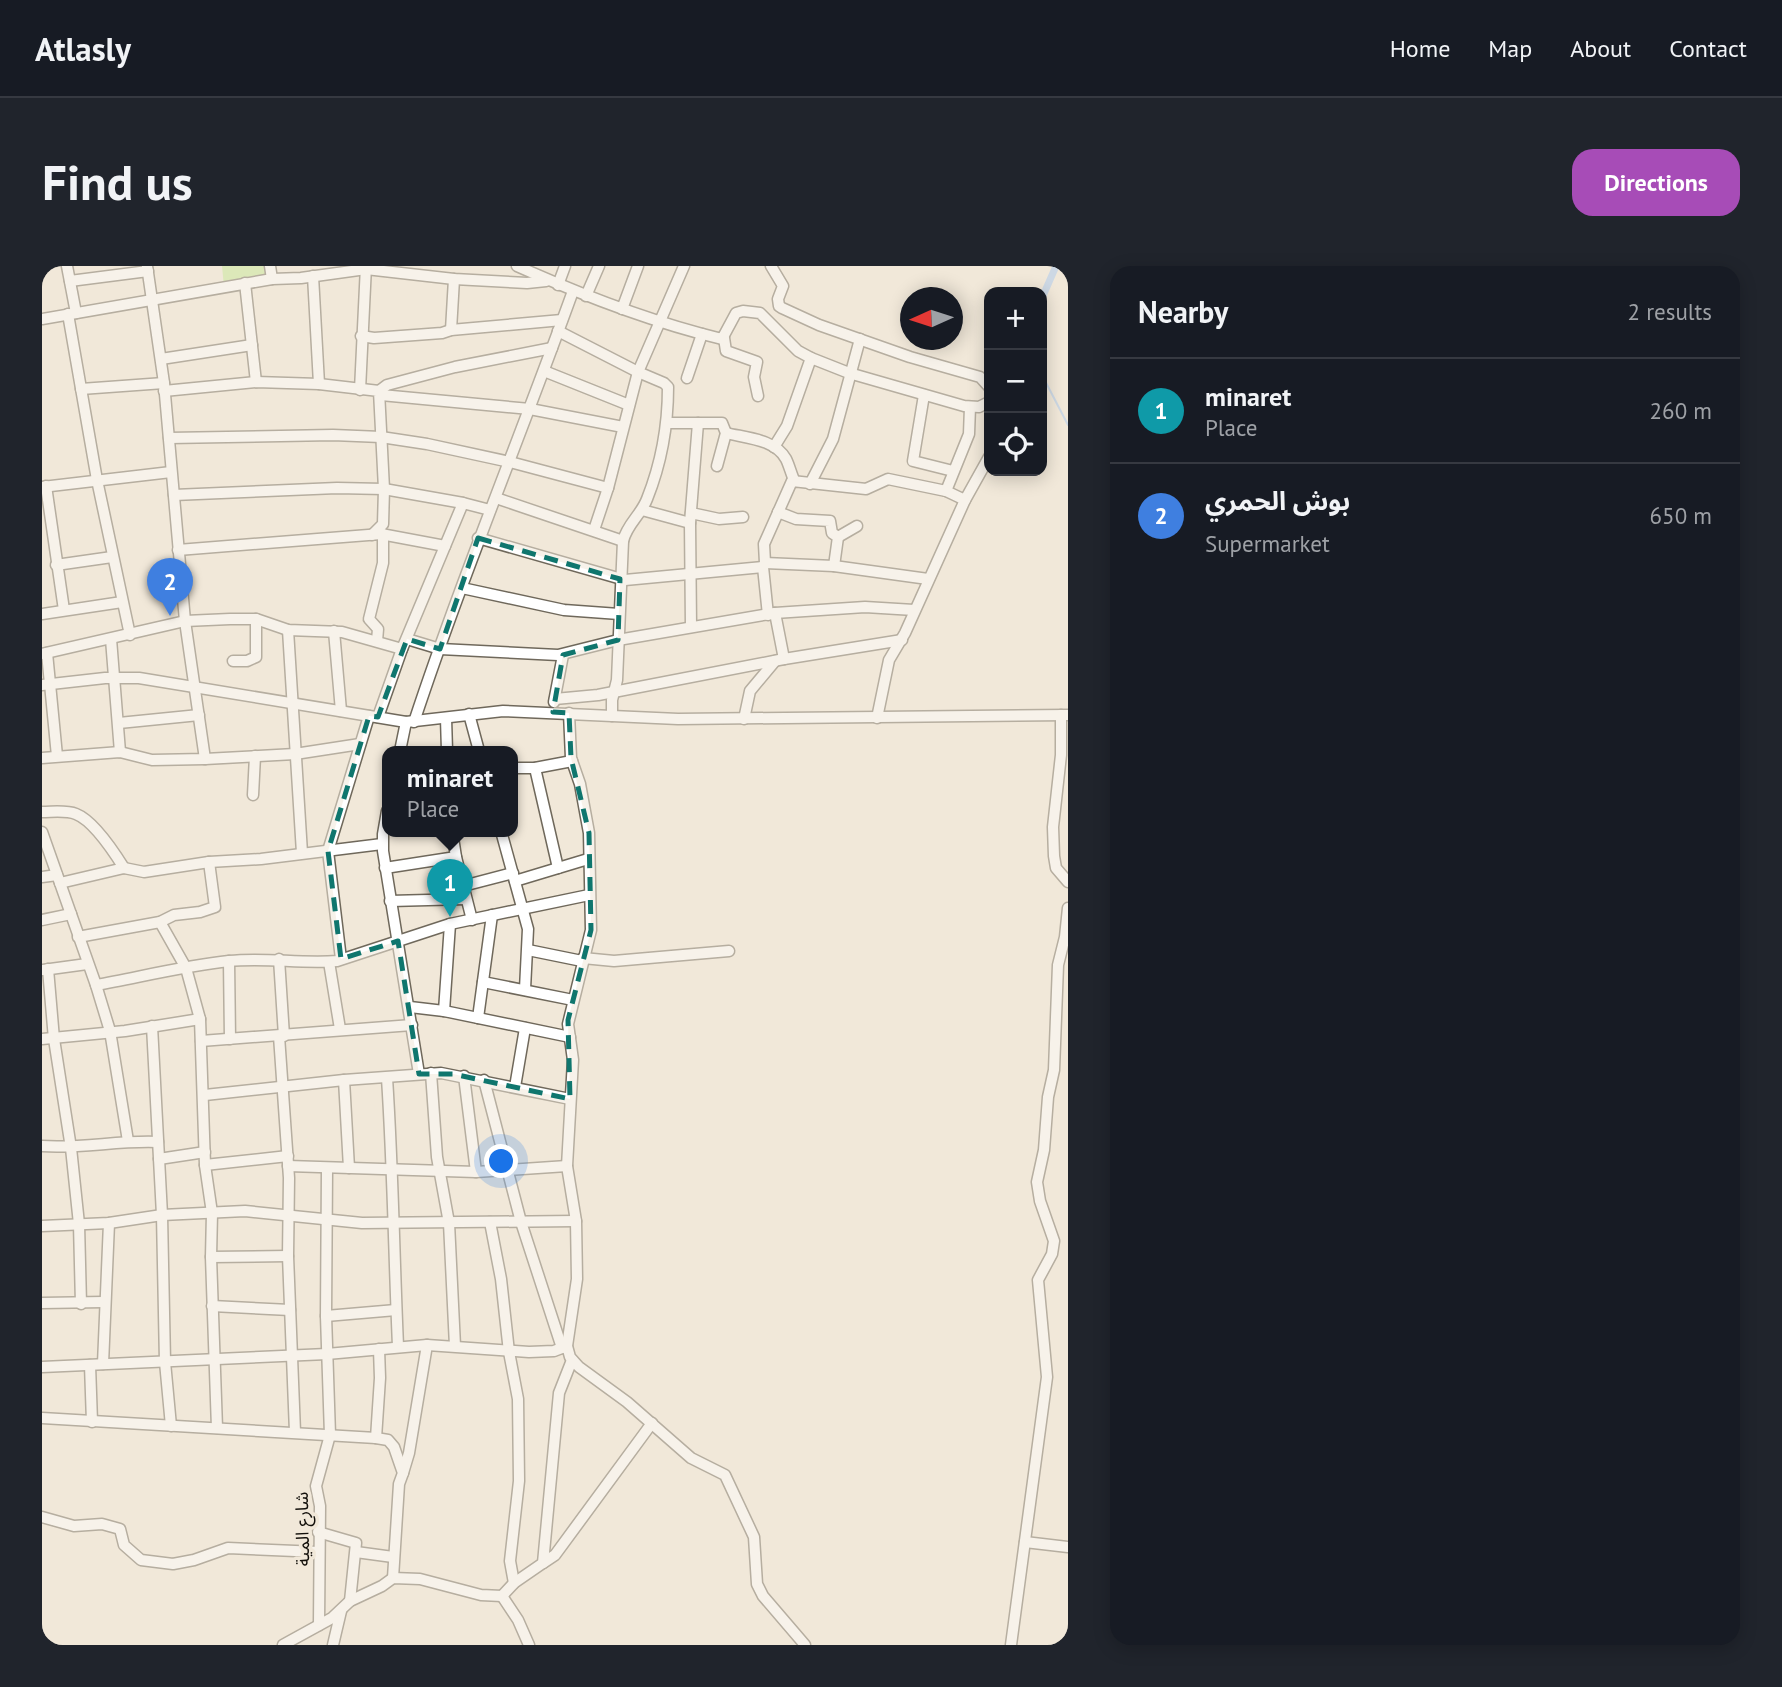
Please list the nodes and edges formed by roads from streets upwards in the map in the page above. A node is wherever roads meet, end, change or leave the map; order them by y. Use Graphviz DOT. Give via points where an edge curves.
graph roads {
  1 [pos="67,266"];
  2 [pos="270,266"];
  3 [pos="519,266"];
  4 [pos="565,266"];
  5 [pos="599,266"];
  6 [pos="638,266"];
  7 [pos="684,266"];
  8 [pos="771,266"];
  9 [pos="366,268"];
  10 [pos="148,269"];
  11 [pos="117,270"];
  12 [pos="313,276"];
  13 [pos="272,279"];
  14 [pos="454,279"];
  15 [pos="69,281"];
  16 [pos="547,281"];
  17 [pos="245,283"];
  18 [pos="558,285"];
  19 [pos="573,291"];
  20 [pos="586,296"];
  21 [pos="153,300"];
  22 [pos="778,303"];
  23 [pos="622,309"];
  24 [pos="72,313"];
  25 [pos="42,319"];
  26 [pos="766,319"];
  27 [pos="562,320"];
  28 [pos="659,322"];
  29 [pos="451,330"];
  30 [pos="558,331"];
  31 [pos="702,334"];
  32 [pos="361,336"];
  33 [pos="724,338"];
  34 [pos="860,339"];
  35 [pos="251,345"];
  36 [pos="552,348"];
  37 [pos="811,358"];
  38 [pos="161,359"];
  39 [pos="544,371"];
  40 [pos="638,372"];
  41 [pos="849,373"];
  42 [pos="687,378"];
  43 [pos="984,381"];
  44 [pos="256,382"];
  45 [pos="319,384"];
  46 [pos="164,387"];
  47 [pos="81,389"];
  48 [pos="360,390"];
  49 [pos="380,393"];
  50 [pos="924,395"];
  51 [pos="758,396"];
  52 [pos="984,404"];
  53 [pos="629,405"];
  54 [pos="970,407"];
  55 [pos="530,409"];
  56 [pos="667,423"];
  57 [pos="698,423"];
  58 [pos="623,427"];
  59 [pos="726,433"];
  60 [pos="382,437"];
  61 [pos="169,438"];
  62 [pos="774,447"];
  63 [pos="510,461"];
  64 [pos="718,466"];
  65 [pos="984,466"];
  66 [pos="953,471"];
  67 [pos="171,472"];
  68 [pos="97,480"];
  69 [pos="794,480"];
  70 [pos="810,484"];
  71 [pos="44,487"];
  72 [pos="608,488"];
  73 [pos="384,489"];
  74 [pos="946,491"];
  75 [pos="174,495"];
  76 [pos="496,498"];
  77 [pos="965,500"];
  78 [pos="463,503"];
  79 [pos="490,510"];
  80 [pos="642,510"];
  81 [pos="778,512"];
  82 [pos="743,517"];
  83 [pos="691,518"];
  84 [pos="857,526"];
  85 [pos="594,530"];
  86 [pos="377,535"];
  87 [pos="838,537"];
  88 [pos="478,538"];
  89 [pos="623,541"];
  90 [pos="445,545"];
  91 [pos="178,550"];
  92 [pos="113,558"];
  93 [pos="57,565"];
  94 [pos="764,565"];
  95 [pos="834,566"];
  96 [pos="689,575"];
  97 [pos="620,579"];
  98 [pos="928,579"];
  99 [pos="462,588"];
  100 [pos="122,602"];
  101 [pos="64,610"];
  102 [pos="914,610"];
  103 [pos="42,614"];
  104 [pos="619,614"];
  105 [pos="772,614"];
  106 [pos="257,620"];
  107 [pos="186,621"];
  108 [pos="691,626"];
  109 [pos="288,630"];
  110 [pos="334,631"];
  111 [pos="130,635"];
  112 [pos="111,639"];
  113 [pos="407,639"];
  114 [pos="902,639"];
  115 [pos="618,640"];
  116 [pos="377,641"];
  117 [pos="401,649"];
  118 [pos="440,649"];
  119 [pos="44,653"];
  120 [pos="563,655"];
  121 [pos="779,660"];
  122 [pos="233,662"];
  123 [pos="114,677"];
  124 [pos="46,685"];
  125 [pos="194,686"];
  126 [pos="615,692"];
  127 [pos="555,699"];
  128 [pos="293,704"];
  129 [pos="341,711"];
  130 [pos="551,712"];
  131 [pos="569,713"];
  132 [pos="469,714"];
  133 [pos="199,715"];
  134 [pos="1064,715"];
  135 [pos="612,716"];
  136 [pos="373,717"];
  137 [pos="446,718"];
  138 [pos="877,718"];
  139 [pos="744,719"];
  140 [pos="410,722"];
  141 [pos="119,723"];
  142 [pos="360,744"];
  143 [pos="402,746"];
  144 [pos="447,746"];
  145 [pos="478,746"];
  146 [pos="120,752"];
  147 [pos="295,754"];
  148 [pos="57,756"];
  149 [pos="255,756"];
  150 [pos="42,758"];
  151 [pos="205,760"];
  152 [pos="572,761"];
  153 [pos="518,768"];
  154 [pos="535,768"];
  155 [pos="254,795"];
  156 [pos="42,812"];
  157 [pos="42,832"];
  158 [pos="384,837"];
  159 [pos="454,837"];
  160 [pos="503,837"];
  161 [pos="383,844"];
  162 [pos="328,852"];
  163 [pos="302,853"];
  164 [pos="456,857"];
  165 [pos="588,859"];
  166 [pos="209,862"];
  167 [pos="124,868"];
  168 [pos="385,868"];
  169 [pos="558,868"];
  170 [pos="42,877"];
  171 [pos="514,877"];
  172 [pos="59,879"];
  173 [pos="1068,882"];
  174 [pos="463,886"];
  175 [pos="589,895"];
  176 [pos="466,899"];
  177 [pos="390,901"];
  178 [pos="524,908"];
  179 [pos="1068,908"];
  180 [pos="71,914"];
  181 [pos="492,915"];
  182 [pos="42,920"];
  183 [pos="472,920"];
  184 [pos="160,922"];
  185 [pos="450,924"];
  186 [pos="78,937"];
  187 [pos="398,941"];
  188 [pos="528,950"];
  189 [pos="729,951"];
  190 [pos="279,959"];
  191 [pos="341,959"];
  192 [pos="582,959"];
  193 [pos="229,961"];
  194 [pos="329,962"];
  195 [pos="87,964"];
  196 [pos="186,968"];
  197 [pos="45,970"];
  198 [pos="483,982"];
  199 [pos="96,985"];
  200 [pos="525,989"];
  201 [pos="573,1000"];
  202 [pos="410,1007"];
  203 [pos="444,1011"];
  204 [pos="478,1018"];
  205 [pos="200,1019"];
  206 [pos="412,1025"];
  207 [pos="152,1026"];
  208 [pos="526,1028"];
  209 [pos="340,1029"];
  210 [pos="110,1031"];
  211 [pos="282,1036"];
  212 [pos="569,1037"];
  213 [pos="42,1039"];
  214 [pos="54,1039"];
  215 [pos="230,1039"];
  216 [pos="201,1041"];
  217 [pos="431,1073"];
  218 [pos="419,1074"];
  219 [pos="464,1076"];
  220 [pos="387,1078"];
  221 [pos="344,1080"];
  222 [pos="484,1080"];
  223 [pos="515,1087"];
  224 [pos="284,1088"];
  225 [pos="205,1095"];
  226 [pos="570,1099"];
  227 [pos="128,1141"];
  228 [pos="158,1142"];
  229 [pos="42,1146"];
  230 [pos="71,1148"];
  231 [pos="205,1152"];
  232 [pos="159,1159"];
  233 [pos="288,1161"];
  234 [pos="205,1165"];
  235 [pos="567,1166"];
  236 [pos="349,1168"];
  237 [pos="327,1169"];
  238 [pos="393,1169"];
  239 [pos="439,1169"];
  240 [pos="508,1170"];
  241 [pos="476,1172"];
  242 [pos="212,1213"];
  243 [pos="162,1215"];
  244 [pos="290,1215"];
  245 [pos="328,1219"];
  246 [pos="576,1221"];
  247 [pos="392,1222"];
  248 [pos="490,1222"];
  249 [pos="521,1222"];
  250 [pos="109,1223"];
  251 [pos="449,1223"];
  252 [pos="79,1224"];
  253 [pos="42,1226"];
  254 [pos="288,1256"];
  255 [pos="211,1257"];
  256 [pos="42,1303"];
  257 [pos="104,1303"];
  258 [pos="80,1304"];
  259 [pos="212,1307"];
  260 [pos="290,1310"];
  261 [pos="396,1310"];
  262 [pos="326,1316"];
  263 [pos="427,1345"];
  264 [pos="398,1346"];
  265 [pos="455,1346"];
  266 [pos="565,1347"];
  267 [pos="379,1349"];
  268 [pos="509,1352"];
  269 [pos="327,1354"];
  270 [pos="291,1355"];
  271 [pos="214,1360"];
  272 [pos="572,1360"];
  273 [pos="165,1362"];
  274 [pos="90,1364"];
  275 [pos="103,1364"];
  276 [pos="42,1367"];
  277 [pos="42,1418"];
  278 [pos="92,1422"];
  279 [pos="652,1423"];
  280 [pos="171,1426"];
  281 [pos="217,1428"];
  282 [pos="295,1432"];
  283 [pos="330,1435"];
  284 [pos="376,1438"];
  285 [pos="402,1473"];
  286 [pos="42,1517"];
  287 [pos="318,1532"];
  288 [pos="1025,1542"];
  289 [pos="1068,1547"];
  290 [pos="319,1552"];
  291 [pos="356,1552"];
  292 [pos="393,1557"];
  293 [pos="543,1563"];
  294 [pos="393,1578"];
  295 [pos="514,1583"];
  296 [pos="502,1597"];
  297 [pos="350,1601"];
  298 [pos="341,1611"];
  299 [pos="319,1625"];
  300 [pos="283,1645"];
  301 [pos="333,1645"];
  302 [pos="529,1645"];
  303 [pos="805,1645"];
  304 [pos="1012,1645"];
  1 -- 15 [label="street"];
  2 -- 13 [label="street"];
  3 -- 16 [label="street"];
  4 -- 18 [label="street"];
  5 -- 20 [label="street"];
  6 -- 23 [label="street"];
  7 -- 28 [label="street"];
  8 -- 22 [label="street" via="783,286"];
  9 -- 12 [label="street"];
  9 -- 14 [label="street"];
  9 -- 32 [label="street"];
  10 -- 11 [label="street"];
  10 -- 21 [label="street"];
  11 -- 15 [label="street"];
  12 -- 13 [label="street"];
  12 -- 45 [label="street"];
  13 -- 17 [label="street"];
  14 -- 16 [label="street"];
  14 -- 29 [label="street"];
  15 -- 24 [label="street"];
  16 -- 18 [label="street"];
  17 -- 21 [label="street"];
  17 -- 35 [label="street"];
  18 -- 19 [label="street"];
  19 -- 20 [label="street"];
  19 -- 27 [label="street"];
  20 -- 23 [label="street"];
  21 -- 24 [label="street"];
  21 -- 38 [label="street"];
  22 -- 26 [label="street"];
  22 -- 34 [label="street" via="807,320"];
  23 -- 28 [label="street"];
  24 -- 25 [label="street"];
  24 -- 47 [label="street"];
  26 -- 33 [label="street" via="755,311 736,313"];
  26 -- 37 [label="street"];
  27 -- 29 [label="street"];
  27 -- 30 [label="street"];
  28 -- 31 [label="street"];
  28 -- 40 [label="street"];
  29 -- 32 [label="street"];
  30 -- 36 [label="street"];
  30 -- 40 [label="street"];
  31 -- 33 [label="street"];
  31 -- 42 [label="street"];
  32 -- 48 [label="street"];
  33 -- 51 [label="street" via="726,351 757,362"];
  34 -- 41 [label="street"];
  34 -- 43 [label="street"];
  35 -- 38 [label="street"];
  35 -- 44 [label="street"];
  36 -- 39 [label="street"];
  36 -- 49 [label="street" via="455,367 387,385"];
  37 -- 41 [label="street"];
  37 -- 62 [label="street" via="787,426"];
  38 -- 46 [label="street"];
  39 -- 53 [label="street"];
  39 -- 55 [label="street"];
  40 -- 53 [label="street"];
  40 -- 56 [label="street" via="666,385"];
  41 -- 50 [label="street"];
  41 -- 70 [label="street" via="833,439"];
  44 -- 45 [label="street"];
  44 -- 46 [label="street"];
  45 -- 48 [label="street"];
  46 -- 47 [label="street"];
  46 -- 61 [label="street"];
  47 -- 68 [label="street"];
  48 -- 49 [label="street"];
  49 -- 55 [label="street"];
  49 -- 60 [label="street"];
  50 -- 54 [label="street"];
  50 -- 66 [label="street" via="913,461"];
  52 -- 54 [label="street"];
  53 -- 58 [label="street"];
  54 -- 66 [label="street" via="969,435"];
  55 -- 58 [label="street"];
  55 -- 63 [label="street"];
  56 -- 57 [label="street"];
  56 -- 80 [label="street"];
  57 -- 59 [label="street" via="722,423"];
  57 -- 83 [label="street"];
  58 -- 72 [label="street"];
  59 -- 62 [label="street"];
  59 -- 64 [label="street"];
  60 -- 61 [label="street"];
  60 -- 63 [label="street"];
  60 -- 73 [label="street"];
  61 -- 67 [label="street"];
  62 -- 69 [label="street" via="787,460"];
  63 -- 72 [label="street"];
  63 -- 76 [label="street"];
  65 -- 77 [label="street"];
  66 -- 74 [label="street"];
  67 -- 68 [label="street"];
  67 -- 75 [label="street"];
  68 -- 71 [label="street"];
  68 -- 92 [label="street"];
  69 -- 70 [label="street"];
  69 -- 81 [label="street"];
  70 -- 74 [label="street" via="868,489 888,479"];
  71 -- 93 [label="street"];
  72 -- 85 [label="street"];
  73 -- 75 [label="street"];
  73 -- 78 [label="street"];
  73 -- 86 [label="street" via="383,524"];
  74 -- 77 [label="street"];
  75 -- 91 [label="street"];
  76 -- 79 [label="street"];
  76 -- 85 [label="street"];
  77 -- 98 [label="street"];
  78 -- 79 [label="street"];
  78 -- 90 [label="street"];
  79 -- 88 [label="street"];
  80 -- 83 [label="street"];
  80 -- 89 [label="street" via="628,526"];
  81 -- 87 [label="street" via="796,519 830,521 832,533"];
  81 -- 94 [label="street" via="764,544"];
  82 -- 83 [label="street"];
  83 -- 96 [label="street"];
  84 -- 87 [label="street"];
  85 -- 89 [label="street"];
  86 -- 90 [label="street"];
  86 -- 91 [label="street"];
  86 -- 116 [label="street" via="383,563 369,619 378,629"];
  87 -- 95 [label="street"];
  88 -- 97 [label="street"];
  88 -- 99 [label="street"];
  89 -- 97 [label="street"];
  90 -- 113 [label="street"];
  91 -- 107 [label="street"];
  92 -- 93 [label="street"];
  92 -- 100 [label="street"];
  93 -- 101 [label="street"];
  94 -- 95 [label="street"];
  94 -- 96 [label="street"];
  94 -- 105 [label="street"];
  95 -- 98 [label="street"];
  96 -- 97 [label="street"];
  96 -- 108 [label="street"];
  97 -- 104 [label="street"];
  98 -- 102 [label="street"];
  99 -- 104 [label="street" via="564,610"];
  99 -- 118 [label="street"];
  100 -- 101 [label="street"];
  100 -- 111 [label="street"];
  101 -- 103 [label="street"];
  102 -- 105 [label="street" via="865,607"];
  102 -- 114 [label="street"];
  104 -- 115 [label="street"];
  105 -- 108 [label="street"];
  105 -- 121 [label="street"];
  106 -- 107 [label="street"];
  106 -- 109 [label="street"];
  106 -- 122 [label="street" via="256,657"];
  107 -- 111 [label="street"];
  107 -- 125 [label="street"];
  108 -- 115 [label="street"];
  109 -- 110 [label="street"];
  109 -- 128 [label="street"];
  110 -- 116 [label="street"];
  110 -- 129 [label="street"];
  111 -- 112 [label="street"];
  112 -- 119 [label="street"];
  112 -- 123 [label="street"];
  113 -- 117 [label="street"];
  113 -- 118 [label="street"];
  114 -- 121 [label="street"];
  114 -- 138 [label="street" via="886,667"];
  115 -- 120 [label="street"];
  115 -- 126 [label="street"];
  116 -- 117 [label="street"];
  117 -- 136 [label="street"];
  118 -- 120 [label="street"];
  118 -- 140 [label="street"];
  119 -- 124 [label="street"];
  120 -- 127 [label="street"];
  121 -- 126 [label="street"];
  121 -- 139 [label="street" via="750,691"];
  123 -- 124 [label="street"];
  123 -- 125 [label="street"];
  123 -- 141 [label="street"];
  124 -- 148 [label="street"];
  125 -- 128 [label="street"];
  125 -- 133 [label="street"];
  126 -- 127 [label="street"];
  126 -- 135 [label="street"];
  127 -- 130 [label="street"];
  128 -- 129 [label="street"];
  128 -- 147 [label="street"];
  129 -- 136 [label="street"];
  130 -- 131 [label="street"];
  130 -- 132 [label="street"];
  131 -- 135 [label="street"];
  131 -- 152 [label="street"];
  132 -- 137 [label="street"];
  132 -- 145 [label="street"];
  133 -- 141 [label="street"];
  133 -- 151 [label="street"];
  134 -- 138 [label="street"];
  134 -- 173 [label="street" via="1054,856 1056,868"];
  135 -- 139 [label="street"];
  136 -- 140 [label="street"];
  136 -- 142 [label="street"];
  137 -- 140 [label="street"];
  137 -- 144 [label="street"];
  138 -- 139 [label="street"];
  140 -- 143 [label="street"];
  141 -- 146 [label="street"];
  142 -- 147 [label="street"];
  142 -- 162 [label="street"];
  146 -- 148 [label="street"];
  146 -- 151 [label="street" via="152,760"];
  147 -- 149 [label="street"];
  147 -- 163 [label="street"];
  148 -- 150 [label="street"];
  149 -- 151 [label="street"];
  149 -- 155 [label="street"];
  152 -- 154 [label="street"];
  152 -- 165 [label="street" via="587,817"];
  153 -- 154 [label="street"];
  154 -- 169 [label="street"];
  156 -- 167 [label="street" via="81,817 111,847"];
  157 -- 172 [label="street"];
  158 -- 161 [label="street"];
  159 -- 164 [label="street"];
  160 -- 171 [label="street"];
  161 -- 162 [label="street"];
  161 -- 168 [label="street"];
  162 -- 163 [label="street"];
  162 -- 191 [label="street"];
  163 -- 166 [label="street"];
  164 -- 168 [label="street"];
  164 -- 174 [label="street"];
  165 -- 169 [label="street"];
  165 -- 175 [label="street"];
  166 -- 167 [label="street" via="144,872"];
  166 -- 184 [label="street" via="215,907"];
  167 -- 172 [label="street"];
  168 -- 177 [label="street"];
  169 -- 171 [label="street"];
  170 -- 172 [label="street"];
  171 -- 174 [label="street"];
  171 -- 178 [label="street"];
  172 -- 180 [label="street"];
  174 -- 176 [label="street"];
  175 -- 178 [label="street"];
  175 -- 192 [label="street" via="590,930"];
  176 -- 177 [label="street"];
  176 -- 183 [label="street"];
  177 -- 187 [label="street"];
  178 -- 181 [label="street"];
  178 -- 188 [label="street"];
  179 -- 288 [label="street" via="1059,965 1054,1070 1037,1182 1054,1247 1038,1280 1047,1377"];
  180 -- 182 [label="street"];
  180 -- 186 [label="street"];
  181 -- 183 [label="street"];
  181 -- 198 [label="street"];
  183 -- 185 [label="street"];
  184 -- 186 [label="street"];
  184 -- 196 [label="street"];
  185 -- 187 [label="street"];
  185 -- 203 [label="street"];
  186 -- 195 [label="street"];
  187 -- 191 [label="street"];
  187 -- 202 [label="street"];
  188 -- 192 [label="street"];
  188 -- 200 [label="street"];
  189 -- 192 [label="street" via="614,961"];
  190 -- 193 [label="street"];
  190 -- 194 [label="street"];
  190 -- 211 [label="street"];
  191 -- 194 [label="street"];
  192 -- 201 [label="street"];
  193 -- 196 [label="street"];
  193 -- 215 [label="street"];
  194 -- 209 [label="street"];
  195 -- 197 [label="street"];
  195 -- 199 [label="street"];
  196 -- 199 [label="street"];
  196 -- 205 [label="street"];
  197 -- 214 [label="street"];
  198 -- 200 [label="street"];
  198 -- 204 [label="street"];
  199 -- 210 [label="street"];
  200 -- 201 [label="street"];
  201 -- 212 [label="street"];
  202 -- 203 [label="street"];
  202 -- 206 [label="street"];
  203 -- 204 [label="street"];
  204 -- 208 [label="street"];
  205 -- 207 [label="street"];
  205 -- 216 [label="street"];
  206 -- 209 [label="street"];
  206 -- 218 [label="street"];
  207 -- 210 [label="street"];
  207 -- 228 [label="street"];
  208 -- 212 [label="street"];
  208 -- 223 [label="street"];
  209 -- 211 [label="street"];
  210 -- 214 [label="street"];
  210 -- 227 [label="street"];
  211 -- 215 [label="street"];
  211 -- 224 [label="street"];
  212 -- 226 [label="street" via="573,1052"];
  213 -- 214 [label="street"];
  214 -- 230 [label="street"];
  215 -- 216 [label="street"];
  216 -- 225 [label="street"];
  217 -- 218 [label="street"];
  217 -- 219 [label="street"];
  217 -- 239 [label="street"];
  218 -- 220 [label="street"];
  219 -- 222 [label="street"];
  219 -- 241 [label="street"];
  220 -- 221 [label="street"];
  220 -- 238 [label="street"];
  221 -- 224 [label="street"];
  221 -- 236 [label="street"];
  222 -- 223 [label="street"];
  222 -- 240 [label="street"];
  223 -- 226 [label="street"];
  224 -- 225 [label="street"];
  224 -- 233 [label="street"];
  225 -- 231 [label="street"];
  226 -- 235 [label="street"];
  227 -- 228 [label="street"];
  227 -- 230 [label="street"];
  228 -- 232 [label="street"];
  229 -- 230 [label="street"];
  230 -- 252 [label="street"];
  231 -- 232 [label="street"];
  231 -- 234 [label="street"];
  232 -- 243 [label="street"];
  233 -- 234 [label="street"];
  233 -- 237 [label="street"];
  233 -- 244 [label="street"];
  234 -- 242 [label="street"];
  235 -- 240 [label="street"];
  235 -- 246 [label="street"];
  236 -- 237 [label="street"];
  236 -- 238 [label="street"];
  237 -- 245 [label="street, شارع المية"];
  238 -- 239 [label="street"];
  238 -- 247 [label="street"];
  239 -- 241 [label="street"];
  239 -- 251 [label="street"];
  240 -- 241 [label="street"];
  240 -- 249 [label="street"];
  242 -- 243 [label="street"];
  242 -- 244 [label="street"];
  242 -- 255 [label="street"];
  243 -- 250 [label="street"];
  243 -- 273 [label="street"];
  244 -- 245 [label="street"];
  244 -- 254 [label="street"];
  245 -- 247 [label="street"];
  245 -- 262 [label="street, شارع المية"];
  246 -- 249 [label="street"];
  246 -- 266 [label="street" via="577,1286"];
  247 -- 251 [label="street"];
  247 -- 261 [label="street"];
  248 -- 249 [label="street"];
  248 -- 251 [label="street"];
  248 -- 268 [label="street"];
  249 -- 266 [label="street"];
  250 -- 252 [label="street"];
  250 -- 257 [label="street"];
  251 -- 265 [label="street"];
  252 -- 253 [label="street"];
  252 -- 258 [label="street"];
  254 -- 255 [label="street"];
  254 -- 260 [label="street"];
  255 -- 259 [label="street"];
  256 -- 258 [label="street"];
  257 -- 258 [label="street"];
  257 -- 275 [label="street"];
  259 -- 260 [label="street"];
  259 -- 271 [label="street"];
  260 -- 270 [label="street"];
  261 -- 262 [label="street"];
  261 -- 264 [label="street"];
  262 -- 269 [label="street, شارع المية"];
  263 -- 264 [label="street"];
  263 -- 265 [label="street"];
  263 -- 285 [label="street"];
  264 -- 267 [label="street"];
  265 -- 268 [label="street"];
  266 -- 268 [label="street"];
  266 -- 272 [label="street"];
  267 -- 269 [label="street"];
  267 -- 284 [label="street"];
  268 -- 295 [label="street" via="518,1399 519,1481 510,1562"];
  269 -- 270 [label="street"];
  269 -- 283 [label="street, شارع المية"];
  270 -- 271 [label="street"];
  270 -- 282 [label="street"];
  271 -- 273 [label="street"];
  271 -- 281 [label="street"];
  272 -- 279 [label="street"];
  272 -- 293 [label="street" via="559,1392"];
  273 -- 275 [label="street"];
  273 -- 280 [label="street"];
  274 -- 275 [label="street"];
  274 -- 276 [label="street"];
  274 -- 278 [label="street"];
  277 -- 278 [label="street"];
  278 -- 280 [label="street"];
  279 -- 293 [label="street" via="555,1555"];
  279 -- 303 [label="street" via="698,1463 725,1475 754,1537 757,1584"];
  280 -- 281 [label="street"];
  281 -- 282 [label="street"];
  282 -- 283 [label="street"];
  283 -- 284 [label="street"];
  283 -- 287 [label="street, شارع المية" via="316,1486"];
  284 -- 285 [label="street" via="388,1440 394,1447"];
  285 -- 292 [label="street"];
  286 -- 290 [label="street" via="120,1529 124,1545 141,1560 173,1564 228,1548"];
  287 -- 290 [label="street, شارع المية"];
  287 -- 291 [label="street" via="355,1541"];
  288 -- 289 [label="street"];
  288 -- 304 [label="street"];
  290 -- 299 [label="street, شارع المية"];
  291 -- 292 [label="street"];
  291 -- 297 [label="street"];
  292 -- 294 [label="street"];
  293 -- 295 [label="street"];
  294 -- 296 [label="street" via="420,1579"];
  294 -- 297 [label="street"];
  295 -- 296 [label="street"];
  296 -- 302 [label="street"];
  297 -- 298 [label="street"];
  298 -- 299 [label="street"];
  298 -- 301 [label="street"];
  299 -- 300 [label="street"];
}
